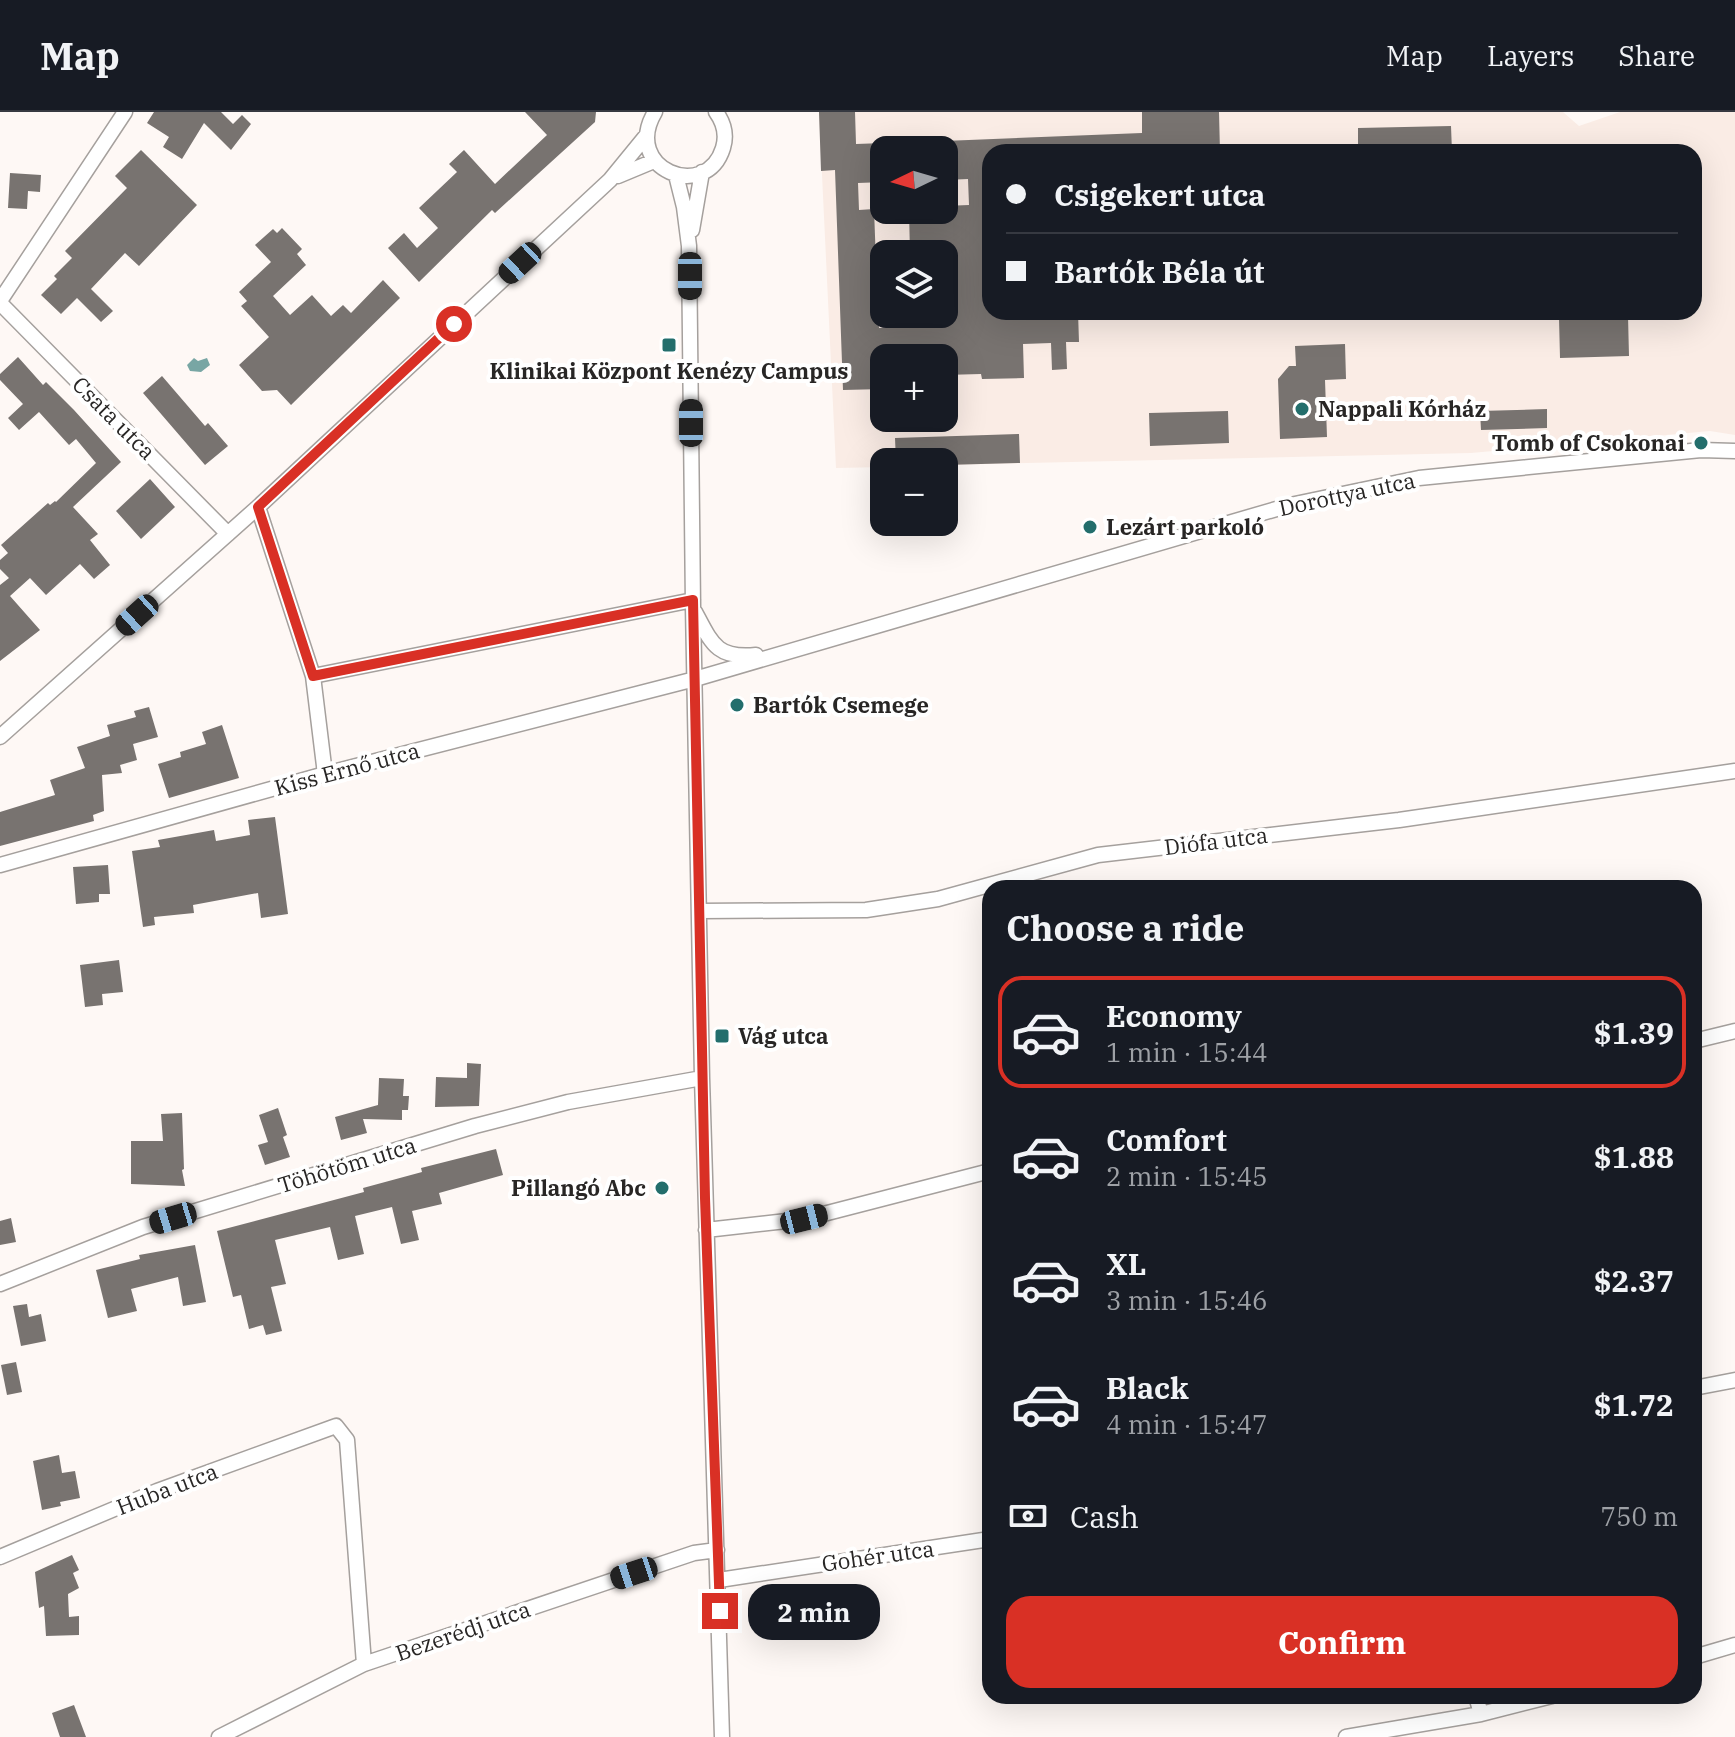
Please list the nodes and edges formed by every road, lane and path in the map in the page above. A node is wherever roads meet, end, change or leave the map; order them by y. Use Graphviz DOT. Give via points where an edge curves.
graph roads {
  1 [pos="125,112"];
  2 [pos="655,112"];
  3 [pos="716,112"];
  4 [pos="646,136"];
  5 [pos="654,161"];
  6 [pos="702,172"];
  7 [pos="676,175"];
  8 [pos="610,180"];
  9 [pos="689,246"];
  10 [pos="0,302"];
  11 [pos="1735,451"];
  12 [pos="258,507"];
  13 [pos="228,534"];
  14 [pos="693,604"];
  15 [pos="784,652"];
  16 [pos="313,676"];
  17 [pos="695,679"];
  18 [pos="0,737"];
  19 [pos="1735,771"];
  20 [pos="325,774"];
  21 [pos="0,865"];
  22 [pos="1007,880"];
  23 [pos="982,887"];
  24 [pos="700,911"];
  25 [pos="1735,1031"];
  26 [pos="1702,1039"];
  27 [pos="702,1078"];
  28 [pos="982,1173"];
  29 [pos="706,1230"];
  30 [pos="0,1284"];
  31 [pos="1735,1380"];
  32 [pos="1702,1386"];
  33 [pos="982,1540"];
  34 [pos="717,1550"];
  35 [pos="0,1557"];
  36 [pos="719,1580"];
  37 [pos="1735,1645"];
  38 [pos="1702,1655"];
  39 [pos="364,1664"];
  40 [pos="1478,1704"];
  41 [pos="1520,1704"];
  42 [pos="1481,1714"];
  43 [pos="219,1737"];
  44 [pos="722,1737"];
  45 [pos="1346,1737"];
  1 -- 10 [label="street"];
  2 -- 4 [label="street"];
  3 -- 6 [label="street" via="725,142 713,165"];
  4 -- 5 [label="street"];
  4 -- 8 [label="street"];
  5 -- 7 [label="street"];
  5 -- 8 [label="street"];
  6 -- 7 [label="street"];
  6 -- 9 [label="street"];
  7 -- 9 [label="street"];
  8 -- 12 [label="street"];
  9 -- 14 [label="street"];
  10 -- 13 [label="street, Csata utca"];
  11 -- 15 [label="street, Dorottya utca" via="1472,471 1290,505"];
  12 -- 13 [label="street"];
  12 -- 16 [label="street"];
  13 -- 18 [label="street"];
  14 -- 15 [label="street" via="724,653 739,657"];
  14 -- 16 [label="street"];
  14 -- 17 [label="street"];
  15 -- 17 [label="street, Dorottya utca"];
  16 -- 20 [label="street"];
  17 -- 20 [label="street, Kiss Ernő utca"];
  17 -- 24 [label="street"];
  19 -- 22 [label="street, Diófa utca" via="1399,820 1098,855"];
  20 -- 21 [label="street, Kiss Ernő utca"];
  23 -- 24 [label="street, Diófa utca" via="866,910"];
  24 -- 27 [label="street"];
  25 -- 26 [label="street"];
  27 -- 29 [label="street"];
  27 -- 30 [label="street, Töhötöm utca" via="568,1102 475,1126 143,1227"];
  28 -- 29 [label="street" via="804,1219"];
  29 -- 34 [label="street"];
  31 -- 32 [label="street"];
  33 -- 36 [label="street, Gohér utca"];
  34 -- 36 [label="street"];
  34 -- 39 [label="street, Bezerédj utca" via="694,1553"];
  35 -- 39 [label="street, Huba utca" via="157,1491 336,1426 347,1440"];
  36 -- 44 [label="street"];
  37 -- 38 [label="street"];
  39 -- 43 [label="street, Bezerédj utca"];
  40 -- 42 [label="street"];
  41 -- 42 [label="street"];
  42 -- 45 [label="street"];
}
